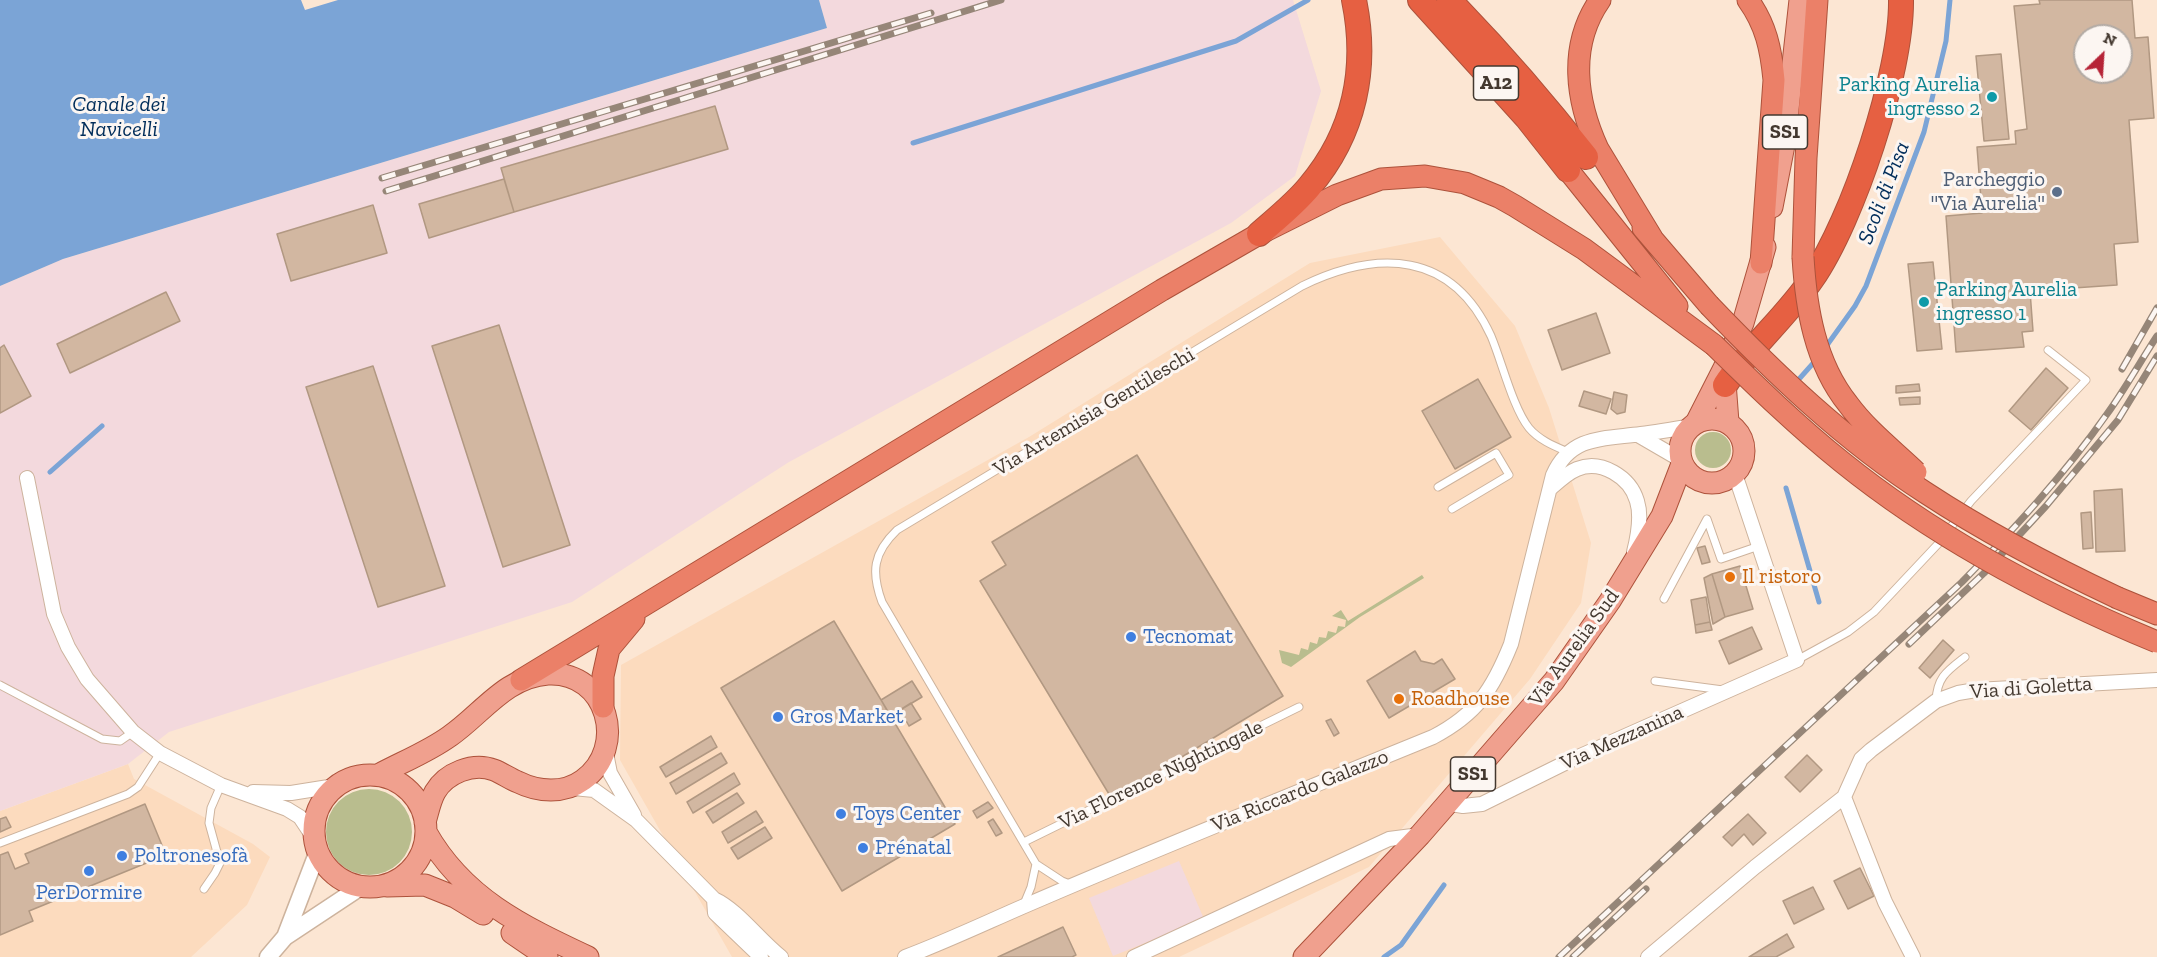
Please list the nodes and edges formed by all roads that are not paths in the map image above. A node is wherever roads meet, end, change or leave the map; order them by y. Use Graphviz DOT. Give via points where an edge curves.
graph roads {
  1 [pos="1354,0"];
  2 [pos="1420,0"];
  3 [pos="1449,0"];
  4 [pos="1600,0"];
  5 [pos="1748,0"];
  6 [pos="1800,0"];
  7 [pos="1816,0"];
  8 [pos="1901,0"];
  9 [pos="1584,159"];
  10 [pos="1258,234"];
  11 [pos="1761,263"];
  12 [pos="1714,345"];
  13 [pos="2048,350"];
  14 [pos="1725,376"];
  15 [pos="1728,422"];
  16 [pos="1694,425"];
  17 [pos="1638,435"];
  18 [pos="1568,452"];
  19 [pos="1681,462"];
  20 [pos="1735,474"];
  21 [pos="27,478"];
  22 [pos="1703,483"];
  23 [pos="1438,487"];
  24 [pos="1550,490"];
  25 [pos="1452,509"];
  26 [pos="1662,516"];
  27 [pos="1962,516"];
  28 [pos="1759,546"];
  29 [pos="1625,577"];
  30 [pos="1664,599"];
  31 [pos="648,602"];
  32 [pos="2157,614"];
  33 [pos="2157,642"];
  34 [pos="1965,657"];
  35 [pos="1797,660"];
  36 [pos="521,680"];
  37 [pos="2157,680"];
  38 [pos="1654,681"];
  39 [pos="0,686"];
  40 [pos="1729,691"];
  41 [pos="1936,701"];
  42 [pos="603,707"];
  43 [pos="1299,707"];
  44 [pos="133,732"];
  45 [pos="605,745"];
  46 [pos="160,753"];
  47 [pos="378,775"];
  48 [pos="221,785"];
  49 [pos="335,786"];
  50 [pos="566,788"];
  51 [pos="239,792"];
  52 [pos="1844,797"];
  53 [pos="1446,803"];
  54 [pos="636,820"];
  55 [pos="425,827"];
  56 [pos="1420,835"];
  57 [pos="1024,842"];
  58 [pos="0,843"];
  59 [pos="316,845"];
  60 [pos="1036,864"];
  61 [pos="370,886"];
  62 [pos="1074,886"];
  63 [pos="204,889"];
  64 [pos="714,899"];
  65 [pos="1022,907"];
  66 [pos="529,935"];
  67 [pos="285,937"];
  68 [pos="268,957"];
  69 [pos="547,957"];
  70 [pos="557,957"];
  71 [pos="572,957"];
  72 [pos="588,957"];
  73 [pos="761,957"];
  74 [pos="782,957"];
  75 [pos="905,957"];
  76 [pos="1134,957"];
  77 [pos="1304,957"];
  78 [pos="1648,957"];
  79 [pos="1913,957"];
  1 -- 10 [label="highway" via="1359,70 1345,131 1325,168 1308,189"];
  2 -- 9 [label="highway, A12" via="1527,118"];
  3 -- 9 [label="highway, A12" via="1495,46"];
  4 -- 9 [label="highway" via="1586,26 1578,65 1584,110"];
  5 -- 11 [label="highway" via="1767,35 1774,80"];
  6 -- 11 [label="main road, SS1" via="1784,145"];
  7 -- 27 [label="highway, bridge" via="1803,257 1816,339 1838,390 1861,420"];
  8 -- 14 [label="highway" via="1900,25 1883,105 1844,218 1824,260 1797,300"];
  9 -- 12 [label="highway" via="1657,283"];
  9 -- 27 [label="highway, bridge" via="1709,305 1798,393 1873,455"];
  10 -- 12 [label="highway" via="1381,179 1425,176 1465,183 1499,197 1600,260"];
  10 -- 31 [label="highway"];
  11 -- 14 [label="main road, SS1"];
  12 -- 33 [label="highway, bridge" via="1801,428 1889,497 2028,583"];
  13 -- 35 [label="lane" via="2086,380 1971,501 1938,544 1874,612 1848,632"];
  14 -- 15 [label="main road, SS1"];
  14 -- 16 [label="main road, SS1"];
  15 -- 16 [label="main road" via="1713,419"];
  15 -- 20 [label="main road, SS1" via="1742,437 1744,447 1741,466"];
  16 -- 17 [label="street"];
  16 -- 19 [label="main road, SS1" via="1681,441"];
  17 -- 18 [label="street" via="1599,439"];
  17 -- 19 [label="street"];
  18 -- 24 [label="street, Via Riccardo Galazzo" via="1557,467"];
  18 -- 57 [label="lane, Via Artemisia Gentileschi" via="1539,437 1524,422 1490,335 1466,295 1429,270 1396,262 1373,264 1314,280 906,524 888,538 875,568 882,602"];
  19 -- 22 [label="main road" via="1689,474"];
  19 -- 26 [label="main road, SS1"];
  20 -- 22 [label="main road, SS1" via="1720,483"];
  20 -- 28 [label="street"];
  21 -- 44 [label="street" via="50,598 65,642 87,680"];
  22 -- 26 [label="main road, SS1"];
  23 -- 25 [label="lane" via="1496,453 1509,476"];
  24 -- 29 [label="street" via="1563,477 1585,466 1608,469 1629,484 1637,501 1639,525"];
  24 -- 62 [label="street, Via Riccardo Galazzo" via="1511,644 1492,686 1470,713 1433,737"];
  26 -- 29 [label="main road, Via Aurelia Sud / SS1"];
  27 -- 32 [label="highway, bridge" via="2080,580"];
  28 -- 30 [label="lane" via="1721,559 1707,519"];
  28 -- 35 [label="street"];
  29 -- 53 [label="main road, Via Aurelia Sud / SS1" via="1554,681"];
  31 -- 36 [label="highway"];
  31 -- 42 [label="highway" via="609,649 603,676"];
  34 -- 41 [label="lane" via="1945,673 1937,688"];
  35 -- 40 [label="street, Via Mezzanina"];
  36 -- 42 [label="main road" via="536,675 565,675 591,688"];
  36 -- 47 [label="main road" via="451,736"];
  37 -- 41 [label="street, Via di Goletta" via="1976,690"];
  38 -- 40 [label="lane"];
  39 -- 44 [label="lane" via="102,739 120,741"];
  40 -- 53 [label="street, Via Mezzanina" via="1482,804"];
  41 -- 52 [label="street, Via di Goletta" via="1861,759"];
  42 -- 45 [label="main road" via="607,723"];
  43 -- 57 [label="lane, Via Florence Nightingale"];
  44 -- 46 [label="street"];
  45 -- 50 [label="main road" via="598,765 584,780"];
  45 -- 54 [label="street" via="610,773"];
  46 -- 48 [label="street"];
  46 -- 58 [label="lane" via="138,787 128,794"];
  47 -- 49 [label="main road" via="356,777"];
  47 -- 55 [label="main road" via="408,790 419,804"];
  48 -- 51 [label="street"];
  48 -- 63 [label="lane" via="209,823 220,862"];
  49 -- 51 [label="street" via="291,793"];
  49 -- 59 [label="main road" via="317,809 313,829"];
  50 -- 54 [label="street" via="594,790"];
  50 -- 55 [label="main road" via="545,790 521,784 493,769 465,768 436,790"];
  51 -- 59 [label="street" via="300,817"];
  52 -- 78 [label="street"];
  52 -- 79 [label="street" via="1885,902"];
  53 -- 56 [label="main road, Via Aurelia Sud / SS1"];
  54 -- 64 [label="street"];
  55 -- 61 [label="main road" via="423,850 412,867 397,880"];
  55 -- 66 [label="main road" via="439,854 465,885"];
  56 -- 76 [label="street" via="1389,839"];
  56 -- 77 [label="main road, Via Aurelia Sud / SS1"];
  57 -- 60 [label="lane, Via Artemisia Gentileschi"];
  59 -- 61 [label="main road" via="334,874 355,885"];
  59 -- 67 [label="street"];
  60 -- 62 [label="lane"];
  60 -- 65 [label="lane"];
  61 -- 66 [label="main road" via="425,885 441,889"];
  61 -- 67 [label="street"];
  62 -- 65 [label="street, Via Riccardo Galazzo"];
  64 -- 73 [label="street" via="715,913"];
  64 -- 74 [label="street" via="726,904"];
  65 -- 75 [label="street, Via Riccardo Galazzo"];
  66 -- 69 [label="main road"];
  66 -- 70 [label="street"];
  66 -- 71 [label="street"];
  66 -- 72 [label="main road"];
  67 -- 68 [label="street"];
}
